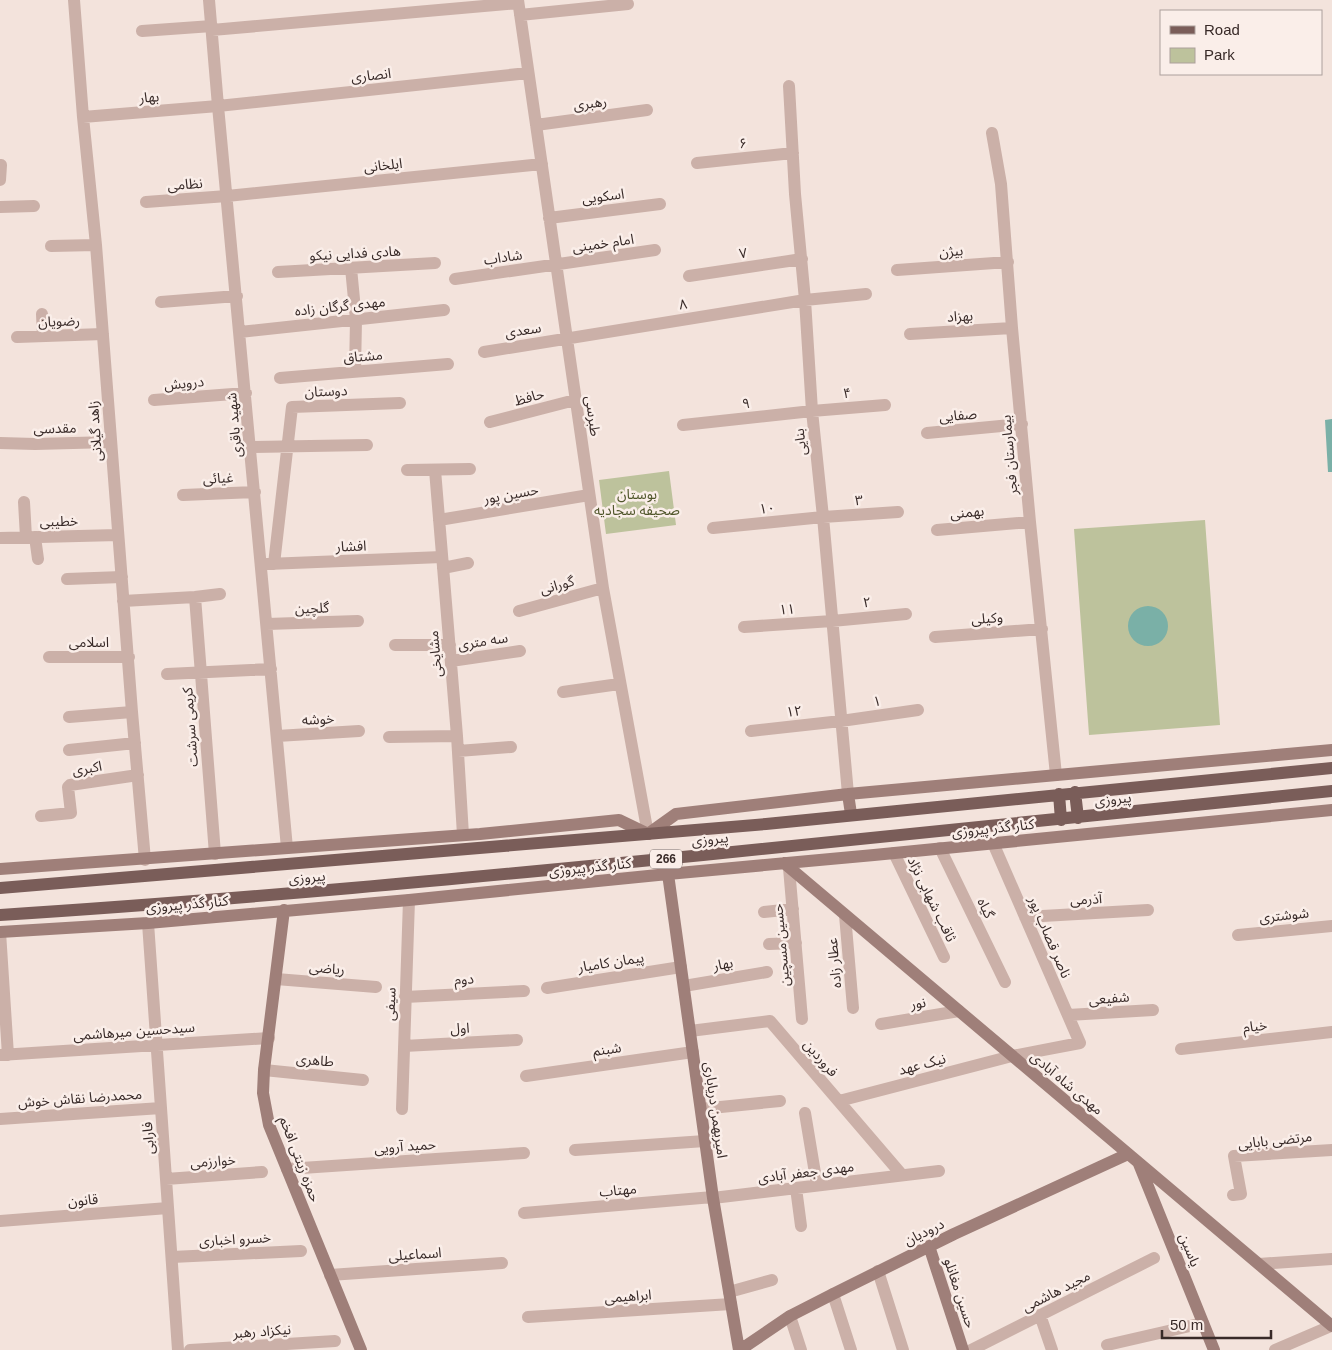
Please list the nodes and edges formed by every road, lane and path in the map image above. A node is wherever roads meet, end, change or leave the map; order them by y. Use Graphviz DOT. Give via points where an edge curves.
graph roads {
  1 [pos="74,0"];
  2 [pos="209,0"];
  3 [pos="628,4"];
  4 [pos="518,6"];
  5 [pos="212,28"];
  6 [pos="142,31"];
  7 [pos="528,73"];
  8 [pos="789,86"];
  9 [pos="218,106"];
  10 [pos="647,110"];
  11 [pos="83,117"];
  12 [pos="536,125"];
  13 [pos="992,133"];
  14 [pos="793,153"];
  15 [pos="697,163"];
  16 [pos="542,164"];
  17 [pos="1,165"];
  18 [pos="0,180"];
  19 [pos="227,196"];
  20 [pos="146,202"];
  21 [pos="660,204"];
  22 [pos="34,206"];
  23 [pos="0,207"];
  24 [pos="549,218"];
  25 [pos="96,245"];
  26 [pos="51,246"];
  27 [pos="655,250"];
  28 [pos="802,259"];
  29 [pos="1008,262"];
  30 [pos="434,263"];
  31 [pos="556,265"];
  32 [pos="351,268"];
  33 [pos="897,270"];
  34 [pos="278,272"];
  35 [pos="689,276"];
  36 [pos="455,279"];
  37 [pos="866,294"];
  38 [pos="237,296"];
  39 [pos="805,300"];
  40 [pos="161,302"];
  41 [pos="444,310"];
  42 [pos="42,314"];
  43 [pos="356,320"];
  44 [pos="1012,328"];
  45 [pos="240,332"];
  46 [pos="103,334"];
  47 [pos="910,334"];
  48 [pos="43,336"];
  49 [pos="17,337"];
  50 [pos="567,338"];
  51 [pos="484,352"];
  52 [pos="448,364"];
  53 [pos="355,372"];
  54 [pos="280,378"];
  55 [pos="246,393"];
  56 [pos="154,400"];
  57 [pos="575,400"];
  58 [pos="400,403"];
  59 [pos="885,406"];
  60 [pos="812,411"];
  61 [pos="490,422"];
  62 [pos="1022,424"];
  63 [pos="683,425"];
  64 [pos="927,433"];
  65 [pos="111,442"];
  66 [pos="0,443"];
  67 [pos="368,445"];
  68 [pos="288,446"];
  69 [pos="251,447"];
  70 [pos="470,469"];
  71 [pos="407,470"];
  72 [pos="435,470"];
  73 [pos="255,492"];
  74 [pos="184,495"];
  75 [pos="589,495"];
  76 [pos="24,502"];
  77 [pos="898,512"];
  78 [pos="823,517"];
  79 [pos="439,520"];
  80 [pos="1030,522"];
  81 [pos="714,528"];
  82 [pos="938,530"];
  83 [pos="118,535"];
  84 [pos="30,537"];
  85 [pos="0,538"];
  86 [pos="38,559"];
  87 [pos="442,563"];
  88 [pos="468,563"];
  89 [pos="268,564"];
  90 [pos="122,577"];
  91 [pos="67,579"];
  92 [pos="602,588"];
  93 [pos="220,594"];
  94 [pos="195,597"];
  95 [pos="124,602"];
  96 [pos="519,611"];
  97 [pos="906,614"];
  98 [pos="358,621"];
  99 [pos="832,621"];
  100 [pos="267,624"];
  101 [pos="744,627"];
  102 [pos="1042,629"];
  103 [pos="935,637"];
  104 [pos="450,644"];
  105 [pos="395,646"];
  106 [pos="520,651"];
  107 [pos="49,657"];
  108 [pos="129,657"];
  109 [pos="451,662"];
  110 [pos="271,670"];
  111 [pos="202,672"];
  112 [pos="166,674"];
  113 [pos="619,684"];
  114 [pos="563,692"];
  115 [pos="918,710"];
  116 [pos="132,712"];
  117 [pos="69,717"];
  118 [pos="840,721"];
  119 [pos="359,731"];
  120 [pos="751,731"];
  121 [pos="278,736"];
  122 [pos="458,736"];
  123 [pos="389,737"];
  124 [pos="134,743"];
  125 [pos="511,747"];
  126 [pos="69,750"];
  127 [pos="1332,750"];
  128 [pos="458,751"];
  129 [pos="1332,768"];
  130 [pos="138,775"];
  131 [pos="1056,775"];
  132 [pos="1332,791"];
  133 [pos="1075,792"];
  134 [pos="848,794"];
  135 [pos="1059,794"];
  136 [pos="1332,810"];
  137 [pos="851,814"];
  138 [pos="41,816"];
  139 [pos="1078,818"];
  140 [pos="1061,820"];
  141 [pos="648,834"];
  142 [pos="463,835"];
  143 [pos="993,843"];
  144 [pos="287,848"];
  145 [pos="940,848"];
  146 [pos="894,853"];
  147 [pos="215,854"];
  148 [pos="145,860"];
  149 [pos="289,865"];
  150 [pos="786,865"];
  151 [pos="0,869"];
  152 [pos="216,870"];
  153 [pos="668,874"];
  154 [pos="146,876"];
  155 [pos="0,888"];
  156 [pos="409,900"];
  157 [pos="793,909"];
  158 [pos="284,910"];
  159 [pos="1148,910"];
  160 [pos="764,912"];
  161 [pos="845,915"];
  162 [pos="0,916"];
  163 [pos="1026,917"];
  164 [pos="148,923"];
  165 [pos="1332,926"];
  166 [pos="0,932"];
  167 [pos="1238,935"];
  168 [pos="796,943"];
  169 [pos="769,944"];
  170 [pos="944,957"];
  171 [pos="681,967"];
  172 [pos="767,972"];
  173 [pos="276,979"];
  174 [pos="1005,982"];
  175 [pos="684,986"];
  176 [pos="376,987"];
  177 [pos="547,988"];
  178 [pos="524,991"];
  179 [pos="405,997"];
  180 [pos="853,1008"];
  181 [pos="1153,1010"];
  182 [pos="959,1011"];
  183 [pos="1068,1015"];
  184 [pos="802,1019"];
  185 [pos="881,1024"];
  186 [pos="690,1031"];
  187 [pos="1332,1032"];
  188 [pos="269,1038"];
  189 [pos="517,1040"];
  190 [pos="1080,1043"];
  191 [pos="157,1045"];
  192 [pos="404,1046"];
  193 [pos="1181,1049"];
  194 [pos="693,1052"];
  195 [pos="4,1055"];
  196 [pos="1012,1056"];
  197 [pos="264,1070"];
  198 [pos="526,1076"];
  199 [pos="363,1080"];
  200 [pos="780,1101"];
  201 [pos="839,1101"];
  202 [pos="161,1108"];
  203 [pos="402,1109"];
  204 [pos="701,1109"];
  205 [pos="805,1113"];
  206 [pos="0,1118"];
  207 [pos="705,1141"];
  208 [pos="575,1150"];
  209 [pos="1332,1150"];
  210 [pos="524,1153"];
  211 [pos="1133,1158"];
  212 [pos="287,1169"];
  213 [pos="939,1170"];
  214 [pos="262,1172"];
  215 [pos="902,1175"];
  216 [pos="166,1179"];
  217 [pos="817,1185"];
  218 [pos="796,1188"];
  219 [pos="1233,1195"];
  220 [pos="713,1197"];
  221 [pos="168,1208"];
  222 [pos="524,1213"];
  223 [pos="0,1221"];
  224 [pos="801,1226"];
  225 [pos="929,1246"];
  226 [pos="300,1251"];
  227 [pos="172,1257"];
  228 [pos="1154,1258"];
  229 [pos="1332,1259"];
  230 [pos="502,1263"];
  231 [pos="1259,1264"];
  232 [pos="878,1271"];
  233 [pos="330,1275"];
  234 [pos="772,1280"];
  235 [pos="833,1294"];
  236 [pos="730,1298"];
  237 [pos="1040,1315"];
  238 [pos="790,1316"];
  239 [pos="528,1317"];
  240 [pos="1203,1323"];
  241 [pos="1332,1326"];
  242 [pos="335,1341"];
  243 [pos="1107,1346"];
  244 [pos="178,1350"];
  245 [pos="190,1350"];
  246 [pos="361,1350"];
  247 [pos="739,1350"];
  248 [pos="801,1350"];
  249 [pos="851,1350"];
  250 [pos="903,1350"];
  251 [pos="963,1350"];
  252 [pos="971,1350"];
  253 [pos="1052,1350"];
  254 [pos="1214,1350"];
  255 [pos="1275,1350"];
  1 -- 11 [label="street, زاهد گیلانی"];
  2 -- 5 [label="street, شهید باقری"];
  3 -- 4 [label="street"];
  4 -- 5 [label="street"];
  4 -- 7 [label="street, طبرسی"];
  5 -- 6 [label="street"];
  5 -- 9 [label="street, شهید باقری"];
  7 -- 9 [label="street, انصاری"];
  7 -- 12 [label="street, طبرسی"];
  8 -- 14 [label="street, بنایی"];
  9 -- 11 [label="street, بهار"];
  9 -- 19 [label="street, شهید باقری"];
  10 -- 12 [label="street, رهبری"];
  11 -- 25 [label="street, زاهد گیلانی"];
  12 -- 16 [label="street, طبرسی"];
  13 -- 29 [label="street, بیمارستان فجر" via="1001,184"];
  14 -- 15 [label="street, ۶"];
  14 -- 28 [label="street, بنایی"];
  16 -- 19 [label="street, ایلخانی"];
  16 -- 24 [label="street, طبرسی"];
  17 -- 18 [label="street"];
  19 -- 20 [label="street, نظامی"];
  19 -- 38 [label="street, شهید باقری"];
  21 -- 24 [label="street, اسکویی"];
  22 -- 23 [label="street"];
  24 -- 31 [label="street, طبرسی"];
  25 -- 26 [label="street"];
  25 -- 46 [label="street, زاهد گیلانی"];
  27 -- 31 [label="street, امام خمینی"];
  28 -- 35 [label="street, ۷"];
  28 -- 39 [label="street, بنایی"];
  29 -- 33 [label="street, بیژن"];
  29 -- 44 [label="street, بیمارستان فجر"];
  30 -- 32 [label="street, هادی فدایی نیکو"];
  31 -- 36 [label="street, شاداب"];
  31 -- 50 [label="street, طبرسی"];
  32 -- 34 [label="street, هادی فدایی نیکو"];
  32 -- 43 [label="street"];
  37 -- 39 [label="street, ۸"];
  38 -- 40 [label="street"];
  38 -- 45 [label="street, شهید باقری"];
  39 -- 50 [label="street, ۸"];
  39 -- 60 [label="street, بنایی"];
  41 -- 43 [label="street, مهدی گرگان زاده"];
  42 -- 48 [label="street"];
  43 -- 45 [label="street, مهدی گرگان زاده"];
  43 -- 53 [label="street"];
  44 -- 47 [label="street, بهزاد"];
  44 -- 62 [label="street, بیمارستان فجر"];
  45 -- 55 [label="street, شهید باقری"];
  46 -- 48 [label="street, رضویان"];
  46 -- 65 [label="street, زاهد گیلانی"];
  48 -- 49 [label="street, رضویان"];
  50 -- 51 [label="street, سعدی"];
  50 -- 57 [label="street, طبرسی"];
  52 -- 53 [label="street, مشتاق"];
  53 -- 54 [label="street, مشتاق"];
  55 -- 56 [label="street, درویش"];
  55 -- 69 [label="street, شهید باقری"];
  57 -- 61 [label="street, حافظ"];
  57 -- 75 [label="street, طبرسی"];
  58 -- 68 [label="street, دوستان" via="292,407"];
  59 -- 60 [label="street, ۴"];
  60 -- 63 [label="street, ۹"];
  60 -- 78 [label="street, بنایی"];
  62 -- 64 [label="street, صفایی"];
  62 -- 80 [label="street, بیمارستان فجر"];
  65 -- 66 [label="street, مقدسی"];
  65 -- 83 [label="street, زاهد گیلانی"];
  67 -- 68 [label="street"];
  68 -- 69 [label="street"];
  68 -- 89 [label="street, دوستان"];
  69 -- 73 [label="street, شهید باقری"];
  70 -- 72 [label="street"];
  71 -- 72 [label="street"];
  72 -- 79 [label="street, مشایخی"];
  73 -- 74 [label="street, غیائی"];
  73 -- 89 [label="street, شهید باقری"];
  75 -- 79 [label="street, حسین پور"];
  75 -- 92 [label="street, طبرسی"];
  76 -- 84 [label="street"];
  77 -- 78 [label="street, ۳"];
  78 -- 81 [label="street, ۱۰"];
  78 -- 99 [label="street, بنایی"];
  79 -- 87 [label="street, مشایخی"];
  80 -- 82 [label="street, بهمنی"];
  80 -- 102 [label="street, بیمارستان فجر"];
  83 -- 84 [label="street, خطیبی"];
  83 -- 90 [label="street, زاهد گیلانی"];
  84 -- 85 [label="street, خطیبی"];
  84 -- 86 [label="street"];
  87 -- 88 [label="street, افشار"];
  87 -- 89 [label="street, افشار"];
  87 -- 104 [label="street, مشایخی"];
  89 -- 100 [label="street, شهید باقری"];
  90 -- 91 [label="street"];
  90 -- 95 [label="street, زاهد گیلانی"];
  92 -- 96 [label="street, گورانی"];
  92 -- 113 [label="street, طبرسی"];
  93 -- 94 [label="street"];
  94 -- 95 [label="street"];
  94 -- 111 [label="street, کریمی سرشت"];
  95 -- 108 [label="street, زاهد گیلانی"];
  97 -- 99 [label="street, ۲"];
  98 -- 100 [label="street, گلچین"];
  99 -- 101 [label="street, ۱۱"];
  99 -- 118 [label="street, بنایی"];
  100 -- 110 [label="street, شهید باقری"];
  102 -- 103 [label="street, وکیلی"];
  102 -- 131 [label="street, بیمارستان فجر"];
  104 -- 105 [label="street"];
  104 -- 109 [label="street, مشایخی"];
  106 -- 109 [label="street, سه متری"];
  107 -- 108 [label="street, اسلامی"];
  108 -- 116 [label="street, زاهد گیلانی"];
  109 -- 122 [label="street, مشایخی"];
  110 -- 111 [label="street"];
  110 -- 121 [label="street, شهید باقری"];
  111 -- 112 [label="street"];
  111 -- 147 [label="street, کریمی سرشت"];
  113 -- 114 [label="street"];
  113 -- 141 [label="street, طبرسی"];
  115 -- 118 [label="street, ۱"];
  116 -- 117 [label="street"];
  116 -- 124 [label="street, زاهد گیلانی"];
  118 -- 120 [label="street, ۱۲"];
  118 -- 134 [label="street, بنایی"];
  119 -- 121 [label="street, خوشه"];
  121 -- 144 [label="street, شهید باقری"];
  122 -- 123 [label="street"];
  122 -- 128 [label="street, مشایخی"];
  124 -- 126 [label="street"];
  124 -- 130 [label="street, زاهد گیلانی"];
  125 -- 128 [label="street"];
  127 -- 131 [label="main road"];
  128 -- 142 [label="street, مشایخی"];
  129 -- 133 [label="main road, پیروزی / 266"];
  130 -- 138 [label="street, اکبری" via="70,785 71,813"];
  130 -- 148 [label="street, زاهد گیلانی"];
  131 -- 134 [label="main road"];
  131 -- 135 [label="main road"];
  132 -- 139 [label="main road, پیروزی / 266"];
  133 -- 135 [label="main road, پیروزی / 266"];
  133 -- 139 [label="main road"];
  134 -- 137 [label="main road"];
  134 -- 141 [label="main road" via="676,814"];
  135 -- 137 [label="main road, پیروزی / 266"];
  135 -- 140 [label="main road"];
  136 -- 143 [label="main road, کنار گذر پیروزی"];
  137 -- 141 [label="main road, پیروزی / 266"];
  139 -- 140 [label="main road, پیروزی / 266"];
  140 -- 162 [label="main road, پیروزی / 266" via="419,883"];
  141 -- 142 [label="main road" via="618,820"];
  141 -- 149 [label="main road, پیروزی / 266"];
  142 -- 144 [label="main road"];
  143 -- 145 [label="main road, کنار گذر پیروزی"];
  143 -- 163 [label="street, ناصر قصاب پور"];
  144 -- 147 [label="main road"];
  144 -- 149 [label="main road"];
  145 -- 146 [label="main road, کنار گذر پیروزی"];
  145 -- 174 [label="street, گیاه"];
  146 -- 150 [label="main road, کنار گذر پیروزی"];
  146 -- 170 [label="street, ثاقب شهابی نژاد"];
  147 -- 148 [label="main road"];
  147 -- 152 [label="main road"];
  148 -- 151 [label="main road"];
  148 -- 154 [label="main road"];
  149 -- 152 [label="main road, پیروزی / 266"];
  150 -- 153 [label="main road, کنار گذر پیروزی"];
  150 -- 157 [label="street, حسین مسچین"];
  150 -- 161 [label="main road, مهدی شاه آبادی"];
  152 -- 154 [label="main road, پیروزی / 266"];
  153 -- 156 [label="main road, کنار گذر پیروزی"];
  153 -- 171 [label="main road, امیربهمن دریاباری"];
  154 -- 155 [label="main road, پیروزی / 266"];
  156 -- 158 [label="main road, کنار گذر پیروزی"];
  156 -- 179 [label="street, سیفی"];
  157 -- 160 [label="street"];
  157 -- 168 [label="street, حسین مسچین"];
  158 -- 164 [label="main road, کنار گذر پیروزی"];
  158 -- 173 [label="main road, حمزه زینتی افخم"];
  159 -- 163 [label="street, آذرمی"];
  161 -- 180 [label="street, عطار زاده"];
  161 -- 182 [label="main road, مهدی شاه آبادی"];
  163 -- 183 [label="street, ناصر قصاب پور"];
  164 -- 166 [label="main road, کنار گذر پیروزی"];
  164 -- 191 [label="street, فارابی"];
  165 -- 167 [label="street, شوشتری"];
  166 -- 195 [label="street"];
  168 -- 169 [label="street"];
  168 -- 184 [label="street, حسین مسچین"];
  171 -- 175 [label="main road, امیربهمن دریاباری"];
  171 -- 177 [label="street, پیمان کامیار"];
  172 -- 175 [label="street, بهار"];
  173 -- 176 [label="street, ریاضی"];
  173 -- 188 [label="main road, حمزه زینتی افخم"];
  175 -- 186 [label="main road, امیربهمن دریاباری"];
  178 -- 179 [label="street, دوم"];
  179 -- 192 [label="street, سیفی"];
  181 -- 183 [label="street, شفیعی"];
  182 -- 185 [label="street, نور"];
  182 -- 196 [label="main road, مهدی شاه آبادی"];
  183 -- 190 [label="street, ناصر قصاب پور"];
  186 -- 194 [label="main road, امیربهمن دریاباری"];
  186 -- 201 [label="street, فروردین" via="770,1021"];
  187 -- 193 [label="street, خیام"];
  188 -- 191 [label="street, سیدحسین میرهاشمی"];
  188 -- 197 [label="main road, حمزه زینتی افخم"];
  189 -- 192 [label="street, اول"];
  190 -- 196 [label="street, نیک عهد"];
  191 -- 195 [label="street, سیدحسین میرهاشمی"];
  191 -- 202 [label="street, فارابی"];
  192 -- 203 [label="street, سیفی"];
  194 -- 198 [label="street, شبنم"];
  194 -- 204 [label="main road, امیربهمن دریاباری"];
  196 -- 201 [label="street, نیک عهد"];
  196 -- 211 [label="main road, مهدی شاه آبادی"];
  197 -- 199 [label="street, طاهری"];
  197 -- 212 [label="main road, حمزه زینتی افخم" via="263,1093 269,1124"];
  200 -- 204 [label="street"];
  201 -- 215 [label="street, فروردین"];
  202 -- 206 [label="street, محمدرضا نقاش خوش"];
  202 -- 216 [label="street, فارابی"];
  204 -- 207 [label="main road, امیربهمن دریاباری"];
  205 -- 217 [label="street"];
  207 -- 208 [label="street"];
  207 -- 220 [label="main road, امیربهمن دریاباری"];
  209 -- 219 [label="street, مرتضی بابایی" via="1234,1156 1241,1194"];
  210 -- 212 [label="street, حمید آرویی"];
  211 -- 225 [label="main road, درودیان"];
  211 -- 231 [label="main road, مهدی شاه آبادی"];
  211 -- 240 [label="main road, یاسین"];
  212 -- 233 [label="main road, حمزه زینتی افخم"];
  213 -- 215 [label="street, مهدی جعفر آبادی"];
  214 -- 216 [label="street, خوارزمی"];
  215 -- 217 [label="street, مهدی جعفر آبادی"];
  216 -- 221 [label="street, فارابی"];
  217 -- 218 [label="street, مهدی جعفر آبادی"];
  218 -- 220 [label="street, مهدی جعفر آبادی"];
  218 -- 224 [label="street"];
  220 -- 222 [label="street, مهتاب"];
  220 -- 236 [label="main road, امیربهمن دریاباری"];
  221 -- 223 [label="street, قانون"];
  221 -- 227 [label="street, فارابی"];
  225 -- 232 [label="main road, درودیان"];
  225 -- 251 [label="main road, حسین مغانلو"];
  226 -- 227 [label="street, خسرو اخباری"];
  227 -- 244 [label="street, فارابی"];
  228 -- 237 [label="street, مجید هاشمی"];
  229 -- 231 [label="street"];
  230 -- 233 [label="street, اسماعیلی"];
  231 -- 241 [label="main road, مهدی شاه آبادی"];
  232 -- 235 [label="main road, درودیان"];
  232 -- 250 [label="street"];
  233 -- 246 [label="main road, حمزه زینتی افخم"];
  234 -- 236 [label="street, ابراهیمی"];
  235 -- 238 [label="main road, درودیان"];
  235 -- 249 [label="street"];
  236 -- 239 [label="street, ابراهیمی"];
  236 -- 247 [label="main road, امیربهمن دریاباری"];
  237 -- 252 [label="street, مجید هاشمی"];
  237 -- 253 [label="street"];
  238 -- 247 [label="main road, درودیان"];
  238 -- 248 [label="street"];
  240 -- 243 [label="street"];
  240 -- 254 [label="main road, یاسین"];
  241 -- 255 [label="street"];
  242 -- 245 [label="street, نیکزاد رهبر"];
}
